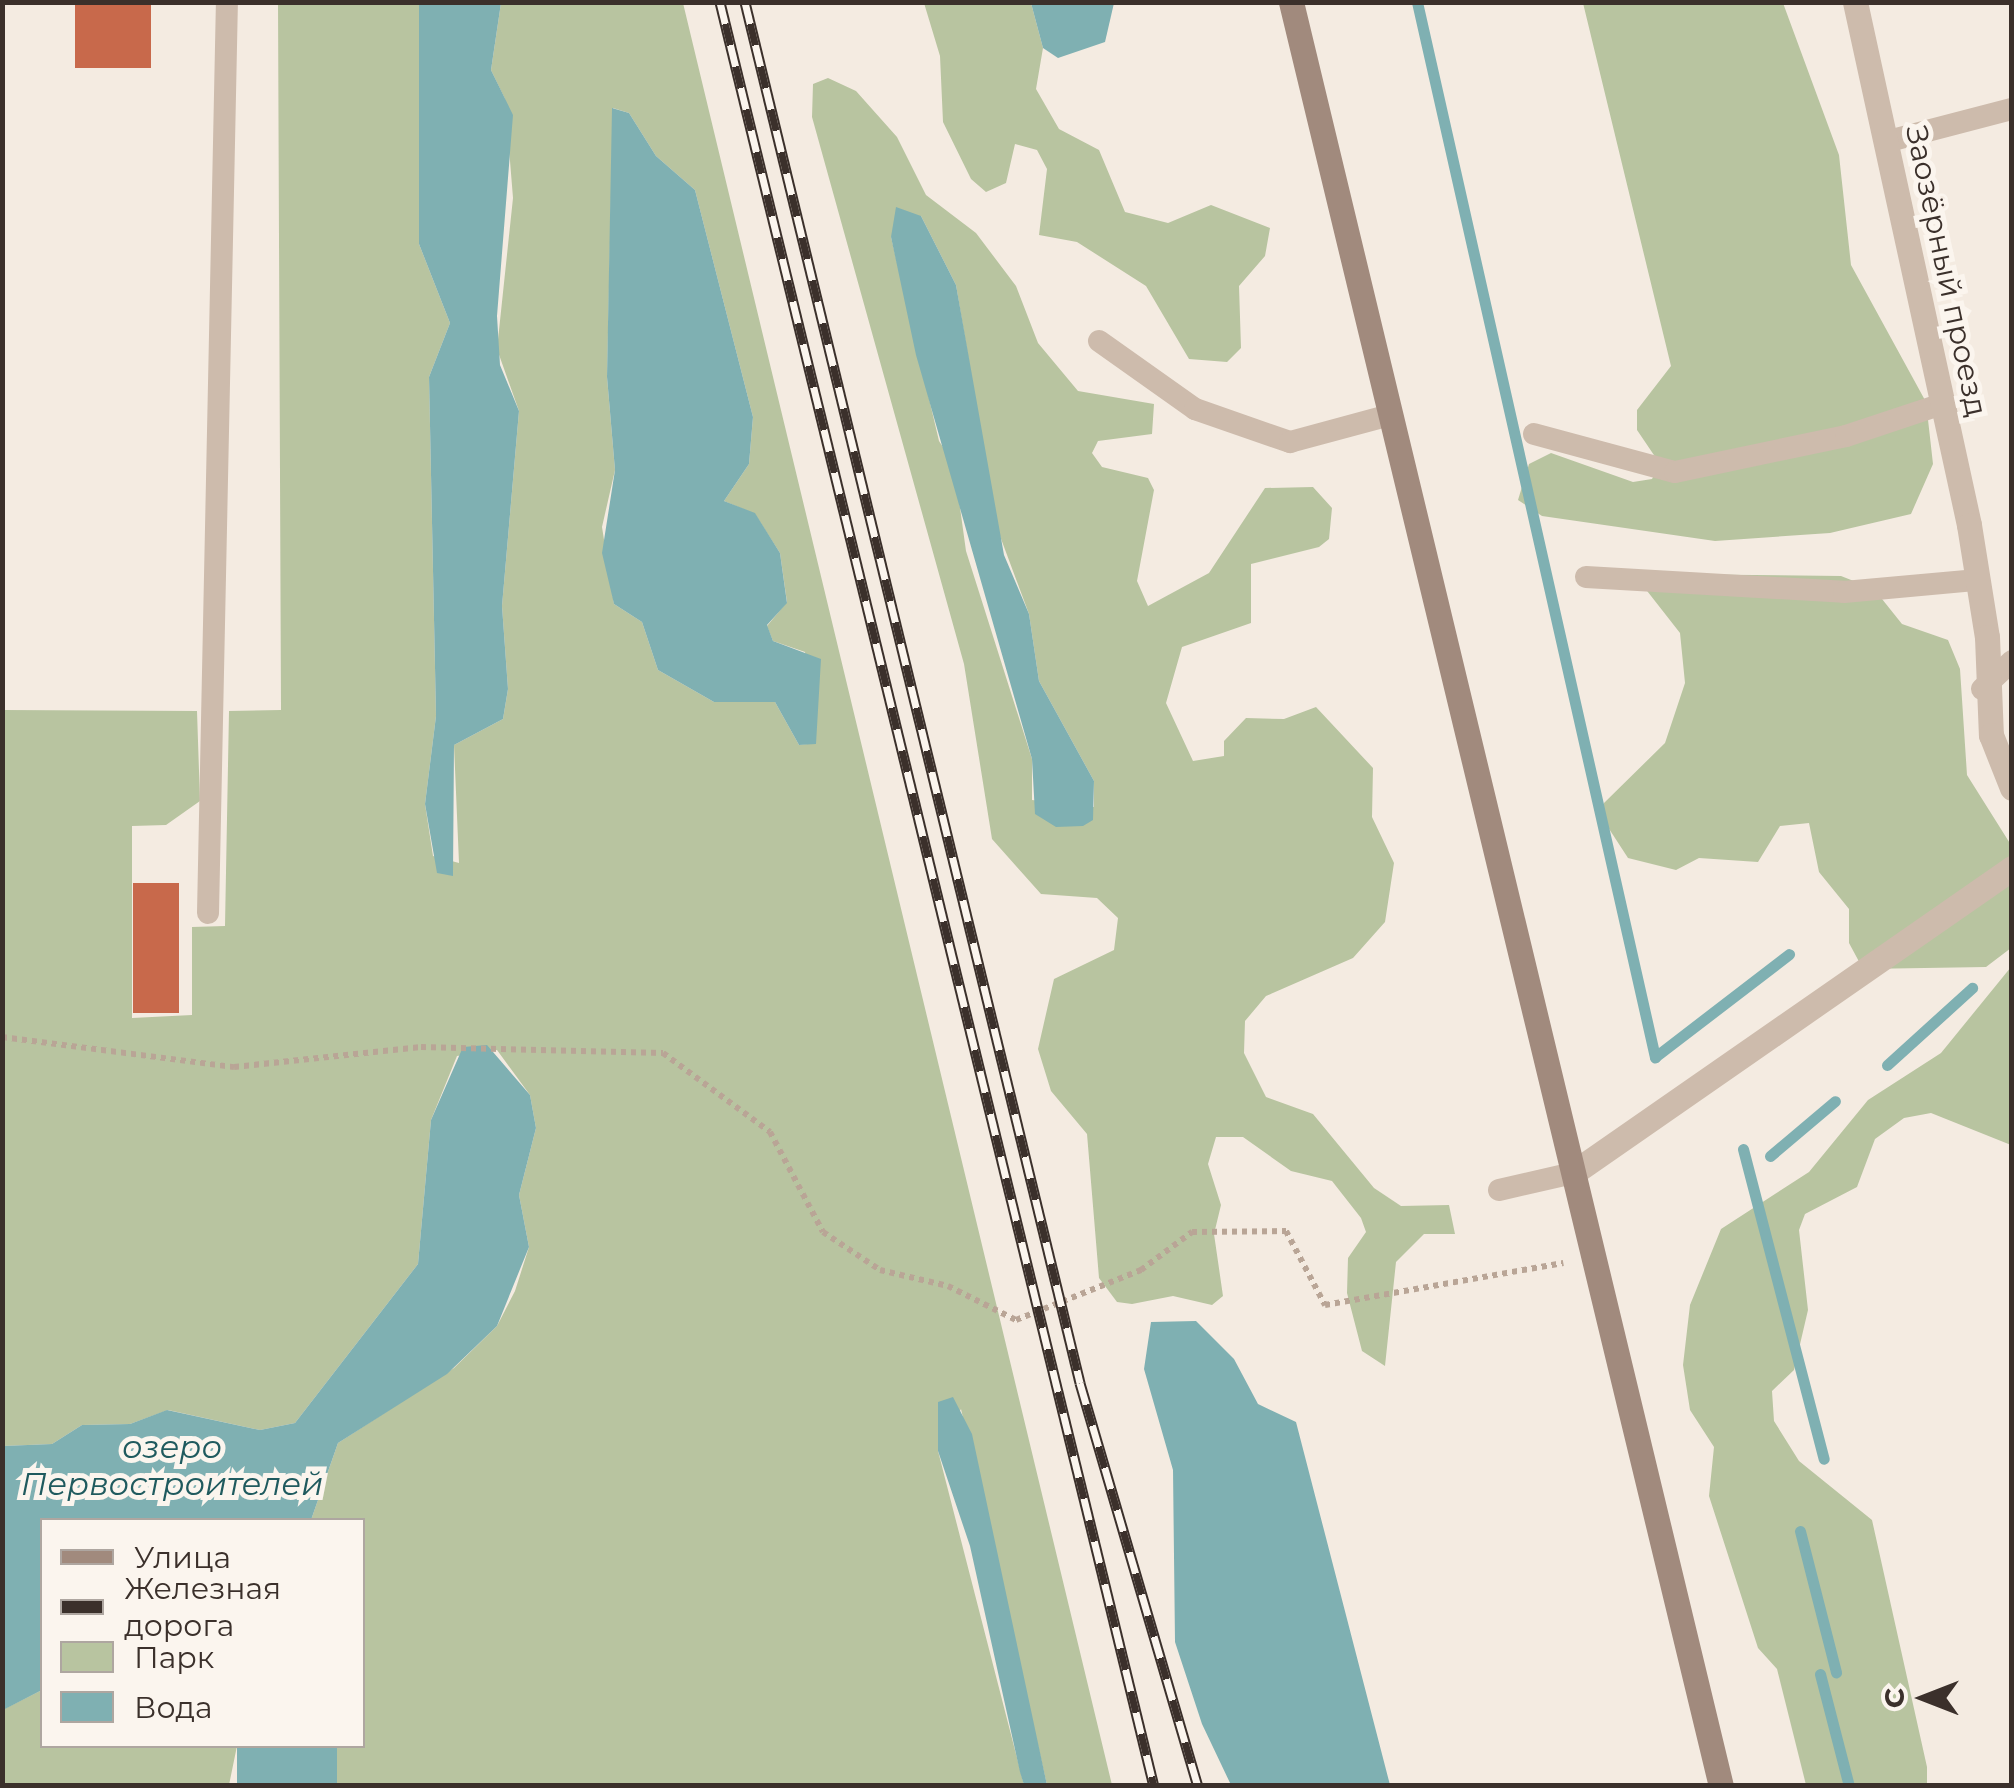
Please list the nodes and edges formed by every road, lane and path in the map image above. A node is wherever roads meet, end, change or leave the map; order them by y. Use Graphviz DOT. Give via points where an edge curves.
graph roads {
  1 [pos="227,2"];
  2 [pos="1291,2"];
  3 [pos="1854,2"];
  4 [pos="2012,109"];
  5 [pos="1885,142"];
  6 [pos="1098,341"];
  7 [pos="1942,404"];
  8 [pos="1390,415"];
  9 [pos="1534,434"];
  10 [pos="1586,576"];
  11 [pos="1977,580"];
  12 [pos="2012,661"];
  13 [pos="1982,688"];
  14 [pos="2012,788"];
  15 [pos="2012,868"];
  16 [pos="208,913"];
  17 [pos="2,1038"];
  18 [pos="1574,1174"];
  19 [pos="1499,1190"];
  20 [pos="1563,1262"];
  21 [pos="1722,1786"];
  1 -- 16 [label="lane"];
  2 -- 8 [label="main road"];
  3 -- 5 [label="street, Заозёрный проезд"];
  4 -- 5 [label="lane"];
  5 -- 7 [label="street, Заозёрный проезд"];
  6 -- 8 [label="lane" via="1195,409 1290,442"];
  7 -- 9 [label="lane" via="1846,436 1676,472"];
  7 -- 11 [label="street, Заозёрный проезд"];
  8 -- 18 [label="main road"];
  10 -- 11 [label="lane" via="1844,592"];
  11 -- 13 [label="street, Заозёрный проезд" via="1988,637"];
  12 -- 13 [label="lane"];
  13 -- 14 [label="street, Заозёрный проезд"];
  15 -- 18 [label="street"];
  17 -- 20 [label="path" via="234,1067 421,1047 662,1053 770,1132 823,1232 880,1270 948,1286 1016,1320 1141,1270 1192,1232 1286,1230 1325,1305"];
  18 -- 19 [label="lane"];
  18 -- 21 [label="main road"];
}
